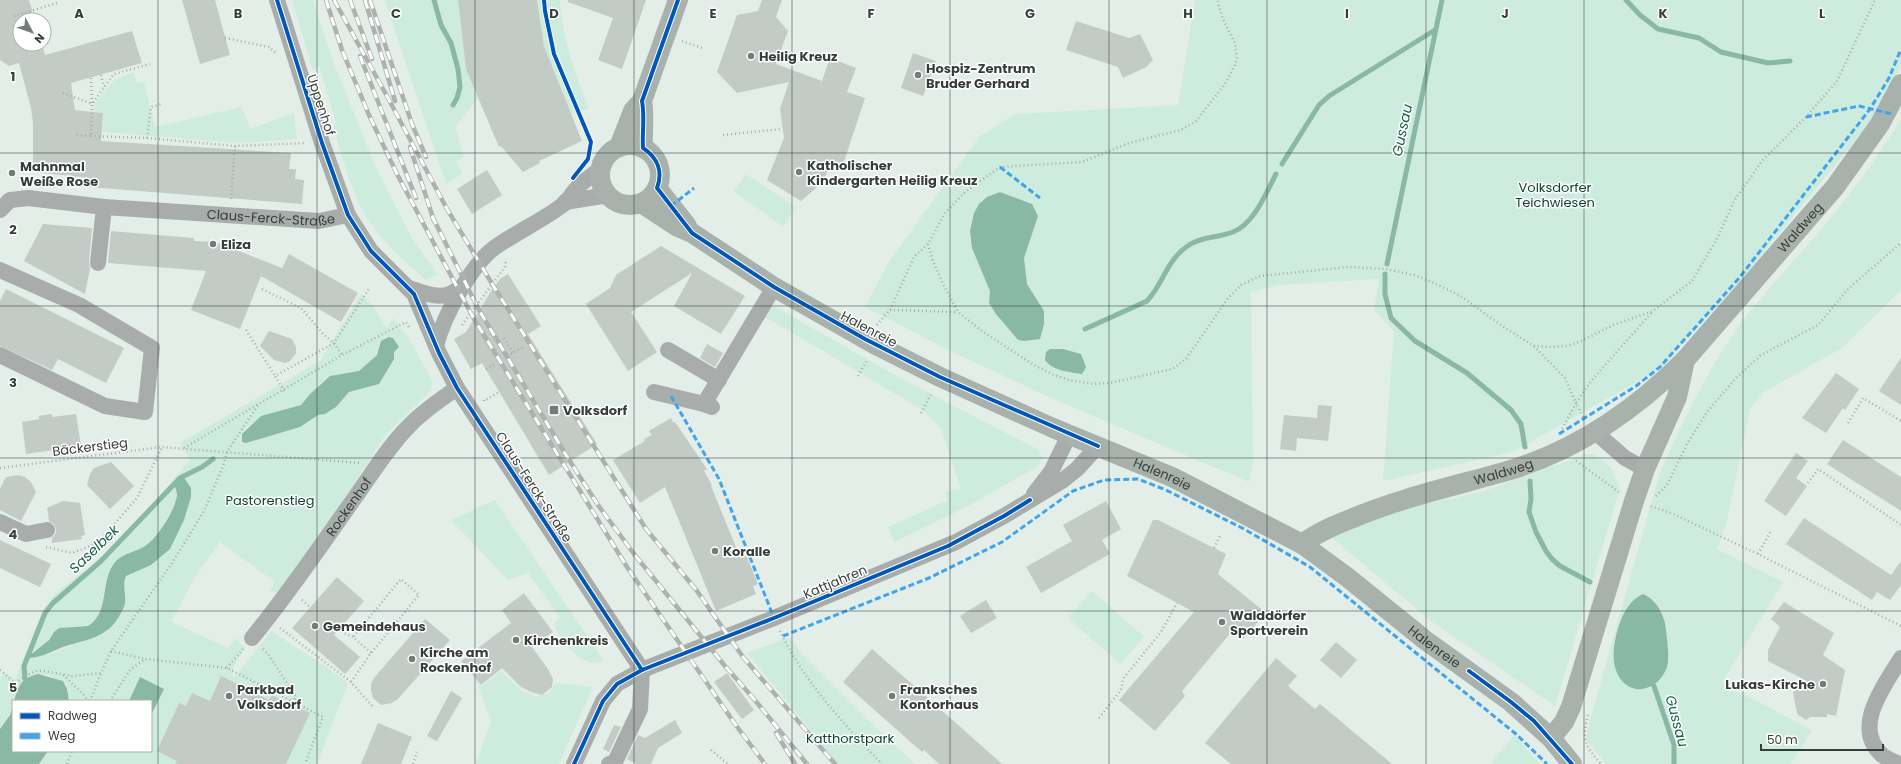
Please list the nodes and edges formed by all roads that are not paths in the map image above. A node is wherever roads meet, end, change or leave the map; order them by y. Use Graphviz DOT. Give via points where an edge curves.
graph roads {
  1 [pos="277,0"];
  2 [pos="678,0"];
  3 [pos="1901,84"];
  4 [pos="642,101"];
  5 [pos="620,147"];
  6 [pos="644,148"];
  7 [pos="602,168"];
  8 [pos="657,188"];
  9 [pos="608,195"];
  10 [pos="565,202"];
  11 [pos="641,203"];
  12 [pos="5,205"];
  13 [pos="104,207"];
  14 [pos="348,215"];
  15 [pos="692,233"];
  16 [pos="98,263"];
  17 [pos="0,270"];
  18 [pos="464,286"];
  19 [pos="774,287"];
  20 [pos="409,288"];
  21 [pos="436,346"];
  22 [pos="668,350"];
  23 [pos="0,355"];
  24 [pos="1685,360"];
  25 [pos="719,380"];
  26 [pos="457,388"];
  27 [pos="654,392"];
  28 [pos="1595,432"];
  29 [pos="1069,435"];
  30 [pos="1098,446"];
  31 [pos="1645,469"];
  32 [pos="1030,500"];
  33 [pos="0,522"];
  34 [pos="42,531"];
  35 [pos="1302,544"];
  36 [pos="252,638"];
  37 [pos="1901,658"];
  38 [pos="642,670"];
  39 [pos="1551,738"];
  40 [pos="1582,762"];
  41 [pos="579,763"];
  42 [pos="609,764"];
  43 [pos="1899,764"];
  1 -- 14 [label="street, Uppenhof"];
  2 -- 4 [label="main road"];
  3 -- 24 [label="main road, Waldweg" via="1880,124 1835,187"];
  4 -- 5 [label="main road" via="633,111"];
  4 -- 6 [label="main road"];
  5 -- 6 [label="main road" via="632,145"];
  5 -- 7 [label="main road" via="606,158"];
  6 -- 8 [label="main road" via="654,156 660,169"];
  7 -- 9 [label="main road" via="602,183"];
  7 -- 10 [label="street" via="578,187"];
  8 -- 11 [label="main road"];
  8 -- 15 [label="main road, Halenreie"];
  9 -- 10 [label="street"];
  9 -- 11 [label="main road" via="627,204"];
  10 -- 18 [label="street" via="487,253"];
  11 -- 15 [label="main road, Halenreie" via="676,226"];
  12 -- 13 [label="street, Claus-Ferck-Straße" via="28,198"];
  13 -- 14 [label="street, Claus-Ferck-Straße" via="319,221"];
  13 -- 16 [label="street"];
  14 -- 20 [label="street, Claus-Ferck-Straße" via="371,251"];
  15 -- 19 [label="main road, Halenreie"];
  17 -- 23 [label="street" via="79,305 152,348 145,412 105,406"];
  18 -- 20 [label="street" via="441,296"];
  18 -- 21 [label="street" via="444,322"];
  19 -- 25 [label="street"];
  19 -- 29 [label="main road, Halenreie" via="865,339 940,377"];
  20 -- 21 [label="street, Claus-Ferck-Straße" via="424,314"];
  21 -- 26 [label="street, Claus-Ferck-Straße"];
  22 -- 25 [label="street"];
  24 -- 28 [label="main road, Waldweg" via="1648,395"];
  24 -- 31 [label="main road, Waldweg" via="1677,397"];
  25 -- 27 [label="street" via="708,405"];
  26 -- 36 [label="street, Rockenhof" via="410,424 387,451"];
  26 -- 38 [label="street, Claus-Ferck-Straße"];
  28 -- 31 [label="street" via="1625,458"];
  28 -- 35 [label="main road, Waldweg" via="1562,451 1508,471 1372,510 1315,535"];
  29 -- 30 [label="main road, Halenreie"];
  29 -- 32 [label="street, Kattjahren" via="1052,472"];
  30 -- 32 [label="street, Kattjahren" via="1069,476"];
  30 -- 35 [label="main road, Halenreie" via="1172,477"];
  31 -- 39 [label="main road, Waldweg" via="1571,707 1564,722"];
  32 -- 38 [label="street, Kattjahren" via="948,546"];
  33 -- 34 [label="street" via="26,534"];
  35 -- 39 [label="main road, Halenreie" via="1425,640 1511,702"];
  37 -- 43 [label="street" via="1872,708 1869,721 1875,746 1883,756"];
  38 -- 41 [label="street" via="617,684 603,701"];
  38 -- 42 [label="street" via="640,709 615,762"];
  39 -- 40 [label="main road, Halenreie"];
}
